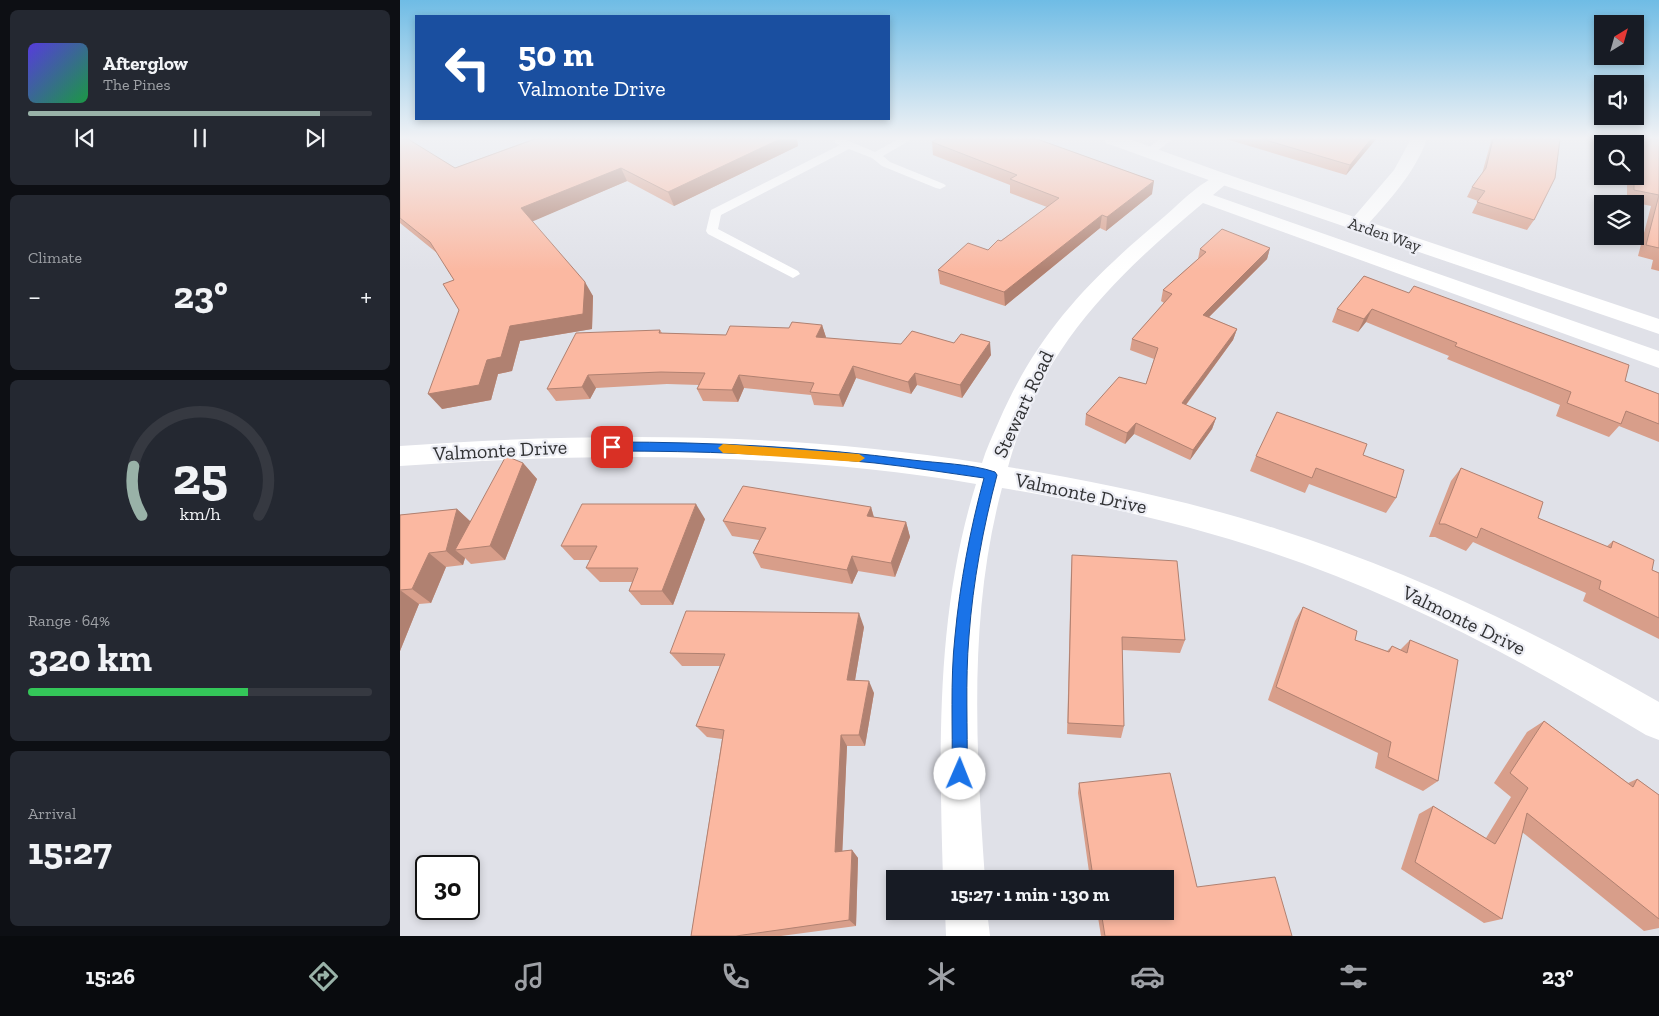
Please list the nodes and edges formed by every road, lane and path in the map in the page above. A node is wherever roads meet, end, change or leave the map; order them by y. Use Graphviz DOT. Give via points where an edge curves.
graph roads {
  1 [pos="768,183"];
  2 [pos="932,183"];
  3 [pos="1218,183"];
  4 [pos="1234,183"];
  5 [pos="1392,183"];
  6 [pos="940,186"];
  7 [pos="1200,196"];
  8 [pos="1357,225"];
  9 [pos="793,274"];
  10 [pos="1659,327"];
  11 [pos="1659,360"];
  12 [pos="400,456"];
  13 [pos="991,475"];
  14 [pos="1659,722"];
  15 [pos="963,870"];
  16 [pos="967,920"];
  17 [pos="968,936"];
  1 -- 9 [label="lane" via="715,212 712,231"];
  2 -- 6 [label="lane"];
  3 -- 7 [label="street, Stewart Road"];
  4 -- 8 [label="street, Arden Way"];
  5 -- 8 [label="street"];
  7 -- 11 [label="street"];
  7 -- 13 [label="street, Stewart Road" via="1117,267 1058,335 1036,369 1008,428"];
  8 -- 10 [label="street, Arden Way"];
  12 -- 13 [label="street, Valmonte Drive" via="557,447 686,447 876,459"];
  13 -- 14 [label="street, Valmonte Drive" via="1113,498 1206,520 1278,542 1394,586 1476,622 1612,693"];
  13 -- 15 [label="street, Stewart Road" via="970,571 962,638 959,794"];
  16 -- 17 [label="street"];
}
